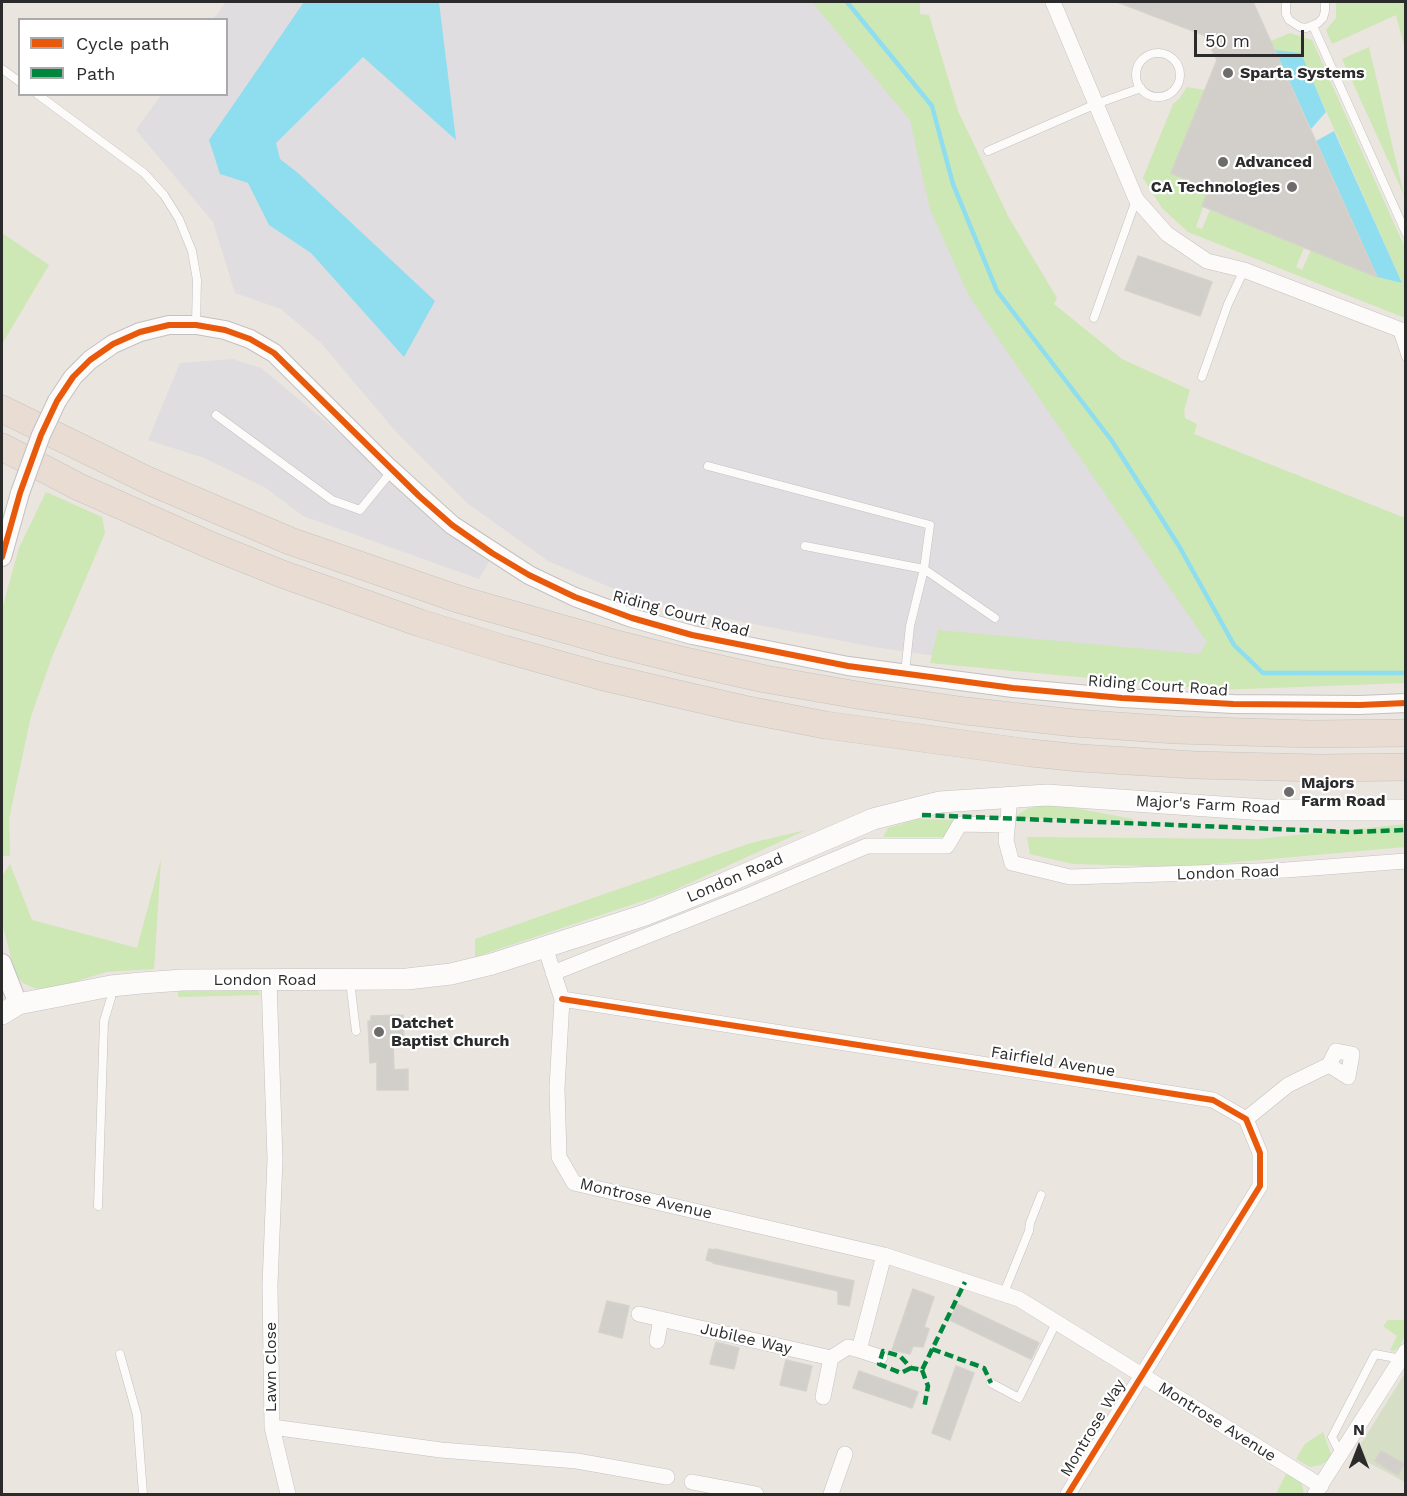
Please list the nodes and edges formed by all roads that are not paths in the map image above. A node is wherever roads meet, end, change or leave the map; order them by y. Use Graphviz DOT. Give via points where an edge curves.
graph roads {
  1 [pos="1052,2"];
  2 [pos="1286,2"];
  3 [pos="1325,2"];
  4 [pos="1313,26"];
  5 [pos="2,69"];
  6 [pos="18,81"];
  7 [pos="1141,88"];
  8 [pos="40,96"];
  9 [pos="1096,104"];
  10 [pos="988,151"];
  11 [pos="1136,199"];
  12 [pos="1406,233"];
  13 [pos="1244,270"];
  14 [pos="1094,318"];
  15 [pos="196,325"];
  16 [pos="1401,330"];
  17 [pos="1406,357"];
  18 [pos="1202,377"];
  19 [pos="2,409"];
  20 [pos="216,415"];
  21 [pos="2,447"];
  22 [pos="708,466"];
  23 [pos="392,470"];
  24 [pos="805,546"];
  25 [pos="2,557"];
  26 [pos="924,569"];
  27 [pos="995,618"];
  28 [pos="905,675"];
  29 [pos="1406,703"];
  30 [pos="1406,733"];
  31 [pos="1406,767"];
  32 [pos="1010,796"];
  33 [pos="1406,810"];
  34 [pos="1007,825"];
  35 [pos="1406,861"];
  36 [pos="544,947"];
  37 [pos="2,963"];
  38 [pos="553,973"];
  39 [pos="350,979"];
  40 [pos="269,980"];
  41 [pos="111,986"];
  42 [pos="562,999"];
  43 [pos="10,1009"];
  44 [pos="356,1031"];
  45 [pos="1329,1065"];
  46 [pos="1246,1119"];
  47 [pos="1041,1196"];
  48 [pos="98,1206"];
  49 [pos="884,1255"];
  50 [pos="1003,1294"];
  51 [pos="639,1314"];
  52 [pos="661,1319"];
  53 [pos="1056,1323"];
  54 [pos="657,1341"];
  55 [pos="854,1348"];
  56 [pos="120,1354"];
  57 [pos="1403,1355"];
  58 [pos="880,1357"];
  59 [pos="831,1358"];
  60 [pos="1141,1375"];
  61 [pos="991,1383"];
  62 [pos="824,1397"];
  63 [pos="272,1427"];
  64 [pos="844,1454"];
  65 [pos="1341,1456"];
  66 [pos="667,1477"];
  67 [pos="692,1482"];
  68 [pos="1318,1490"];
  69 [pos="143,1494"];
  70 [pos="288,1494"];
  71 [pos="756,1494"];
  72 [pos="831,1494"];
  73 [pos="1068,1494"];
  1 -- 9 [label="street"];
  2 -- 4 [label="lane" via="1286,14 1294,24"];
  3 -- 4 [label="lane" via="1323,18"];
  4 -- 12 [label="lane"];
  5 -- 6 [label="lane"];
  7 -- 7 [label="lane" via="1153,96 1173,91 1180,78 1173,59 1153,54 1141,61 1136,75"];
  7 -- 9 [label="lane"];
  8 -- 15 [label="lane" via="136,167 164,195 192,250"];
  9 -- 10 [label="lane"];
  9 -- 11 [label="street"];
  11 -- 13 [label="street" via="1167,234 1207,261"];
  11 -- 14 [label="lane"];
  13 -- 16 [label="street"];
  13 -- 18 [label="lane"];
  15 -- 23 [label="street, Riding Court Road" via="225,330 274,353"];
  15 -- 25 [label="street, Riding Court Road, bridge" via="169,325 140,332 113,344 73,376 41,435"];
  16 -- 17 [label="lane"];
  19 -- 30 [label="highway" via="149,481 290,541 458,599 685,661 869,697 1065,722 1176,730"];
  20 -- 23 [label="lane" via="332,500 360,510"];
  21 -- 31 [label="highway" via="141,515 361,604 616,680 743,709 825,725 1080,758 1195,765"];
  22 -- 26 [label="lane" via="930,525"];
  23 -- 28 [label="street, Riding Court Road" via="452,525 529,575 575,597 692,635"];
  24 -- 26 [label="lane"];
  26 -- 27 [label="lane"];
  26 -- 28 [label="lane" via="910,626"];
  28 -- 29 [label="street, Riding Court Road" via="1122,698 1233,704"];
  32 -- 33 [label="main road, Major's Farm Road" via="1050,795 1265,810"];
  32 -- 34 [label="street, London Road"];
  32 -- 36 [label="main road, London Road" via="940,801 873,819 645,915"];
  34 -- 35 [label="street, London Road" via="1006,841 1012,863 1070,877 1286,870"];
  34 -- 38 [label="street" via="960,824 947,846 867,846"];
  36 -- 38 [label="street, Montrose Avenue"];
  36 -- 39 [label="main road, London Road" via="451,974"];
  37 -- 43 [label="street"];
  38 -- 42 [label="street, Montrose Avenue"];
  39 -- 40 [label="main road, London Road"];
  39 -- 44 [label="lane"];
  40 -- 41 [label="main road, London Road" via="183,980"];
  40 -- 63 [label="street, Lawn Close" via="275,1159 270,1285"];
  41 -- 43 [label="main road, London Road"];
  41 -- 48 [label="lane" via="104,1021"];
  42 -- 46 [label="street, Fairfield Avenue" via="1212,1100"];
  42 -- 49 [label="street, Montrose Avenue" via="557,1088 559,1157 574,1183"];
  45 -- 46 [label="street" via="1288,1085"];
  46 -- 60 [label="street" via="1260,1153 1260,1186"];
  47 -- 50 [label="lane"];
  49 -- 50 [label="street, Montrose Avenue"];
  49 -- 55 [label="street"];
  50 -- 53 [label="street, Montrose Avenue" via="1019,1299"];
  51 -- 52 [label="street, Jubilee Way"];
  52 -- 54 [label="street"];
  52 -- 59 [label="street, Jubilee Way"];
  53 -- 60 [label="street, Montrose Avenue"];
  53 -- 61 [label="lane" via="1019,1398"];
  55 -- 58 [label="street"];
  55 -- 59 [label="street"];
  56 -- 69 [label="lane" via="137,1415"];
  57 -- 65 [label="street"];
  57 -- 65 [label="lane" via="1375,1354 1332,1437"];
  59 -- 62 [label="street"];
  60 -- 68 [label="street, Montrose Avenue"];
  60 -- 73 [label="street, Montrose Way"];
  63 -- 66 [label="street, Lawn Close" via="441,1450 577,1461"];
  63 -- 70 [label="street"];
  64 -- 72 [label="street"];
  65 -- 68 [label="street"];
  67 -- 71 [label="street"];
}
